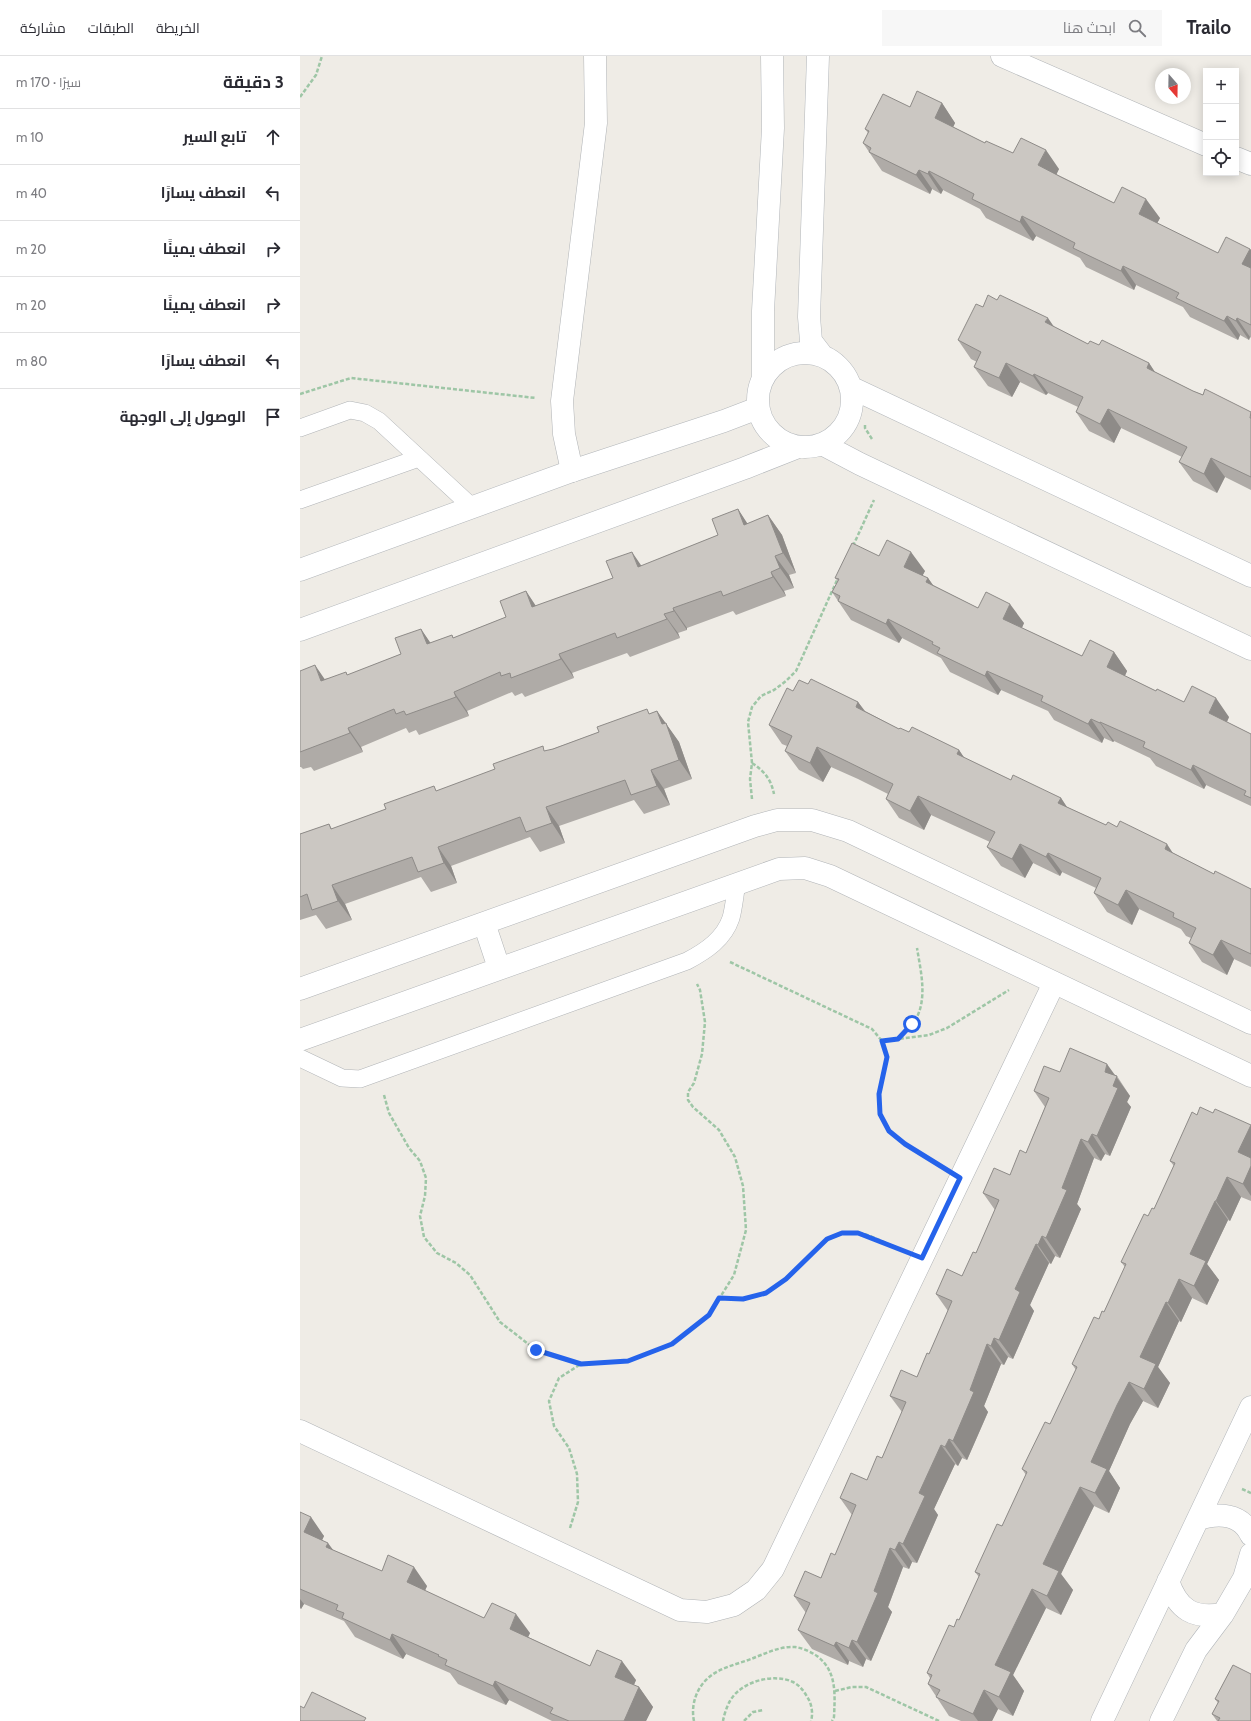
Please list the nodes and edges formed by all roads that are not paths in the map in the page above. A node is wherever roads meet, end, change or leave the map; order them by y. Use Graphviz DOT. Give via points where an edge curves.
graph roads {
  1 [pos="595,56"];
  2 [pos="772,56"];
  3 [pos="818,56"];
  4 [pos="1002,56"];
  5 [pos="1203,143"];
  6 [pos="1239,159"];
  7 [pos="1251,164"];
  8 [pos="821,354"];
  9 [pos="763,378"];
  10 [pos="852,388"];
  11 [pos="758,408"];
  12 [pos="300,428"];
  13 [pos="822,444"];
  14 [pos="798,447"];
  15 [pos="419,458"];
  16 [pos="572,471"];
  17 [pos="300,500"];
  18 [pos="472,507"];
  19 [pos="300,570"];
  20 [pos="1251,576"];
  21 [pos="300,630"];
  22 [pos="1251,649"];
  23 [pos="736,883"];
  24 [pos="484,923"];
  25 [pos="499,968"];
  26 [pos="1045,978"];
  27 [pos="300,989"];
  28 [pos="1251,1023"];
  29 [pos="300,1040"];
  30 [pos="300,1058"];
  31 [pos="1251,1076"];
  32 [pos="1251,1407"];
  33 [pos="300,1431"];
  34 [pos="1198,1519"];
  35 [pos="1251,1535"];
  36 [pos="1251,1554"];
  37 [pos="1247,1579"];
  38 [pos="1168,1582"];
  39 [pos="1223,1614"];
  40 [pos="1102,1721"];
  41 [pos="1161,1721"];
  1 -- 16 [label="street" via="596,123 562,401 564,434"];
  2 -- 9 [label="street" via="773,128 763,311"];
  3 -- 8 [label="street" via="809,317 811,341"];
  4 -- 5 [label="street"];
  6 -- 7 [label="street"];
  8 -- 9 [label="street" via="804,351 787,355 773,364"];
  8 -- 10 [label="street" via="841,367"];
  9 -- 11 [label="street" via="758,392"];
  10 -- 13 [label="street" via="853,405 848,422 837,435"];
  10 -- 20 [label="street"];
  11 -- 14 [label="street" via="763,422 772,434"];
  11 -- 16 [label="street" via="724,422"];
  12 -- 15 [label="lane" via="350,410 366,413 379,421"];
  13 -- 14 [label="street"];
  13 -- 22 [label="street"];
  14 -- 21 [label="street"];
  15 -- 17 [label="lane"];
  15 -- 18 [label="lane"];
  16 -- 18 [label="street"];
  18 -- 19 [label="street"];
  23 -- 25 [label="street"];
  23 -- 26 [label="street" via="778,869 805,868 830,876"];
  23 -- 30 [label="lane" via="731,918 721,936 706,950 687,961 360,1079 342,1078"];
  24 -- 25 [label="street"];
  24 -- 27 [label="street"];
  24 -- 28 [label="street" via="755,826 777,820 812,820 848,831"];
  25 -- 29 [label="street"];
  26 -- 31 [label="street"];
  26 -- 33 [label="street" via="960,1178 773,1568 756,1590 734,1605 707,1612 680,1610"];
  32 -- 34 [label="street"];
  34 -- 35 [label="street" via="1211,1515 1225,1515 1238,1520"];
  34 -- 38 [label="street"];
  36 -- 37 [label="street"];
  37 -- 39 [label="street"];
  38 -- 39 [label="street" via="1182,1607 1194,1614"];
  38 -- 40 [label="street"];
  39 -- 41 [label="street" via="1196,1650"];
}
